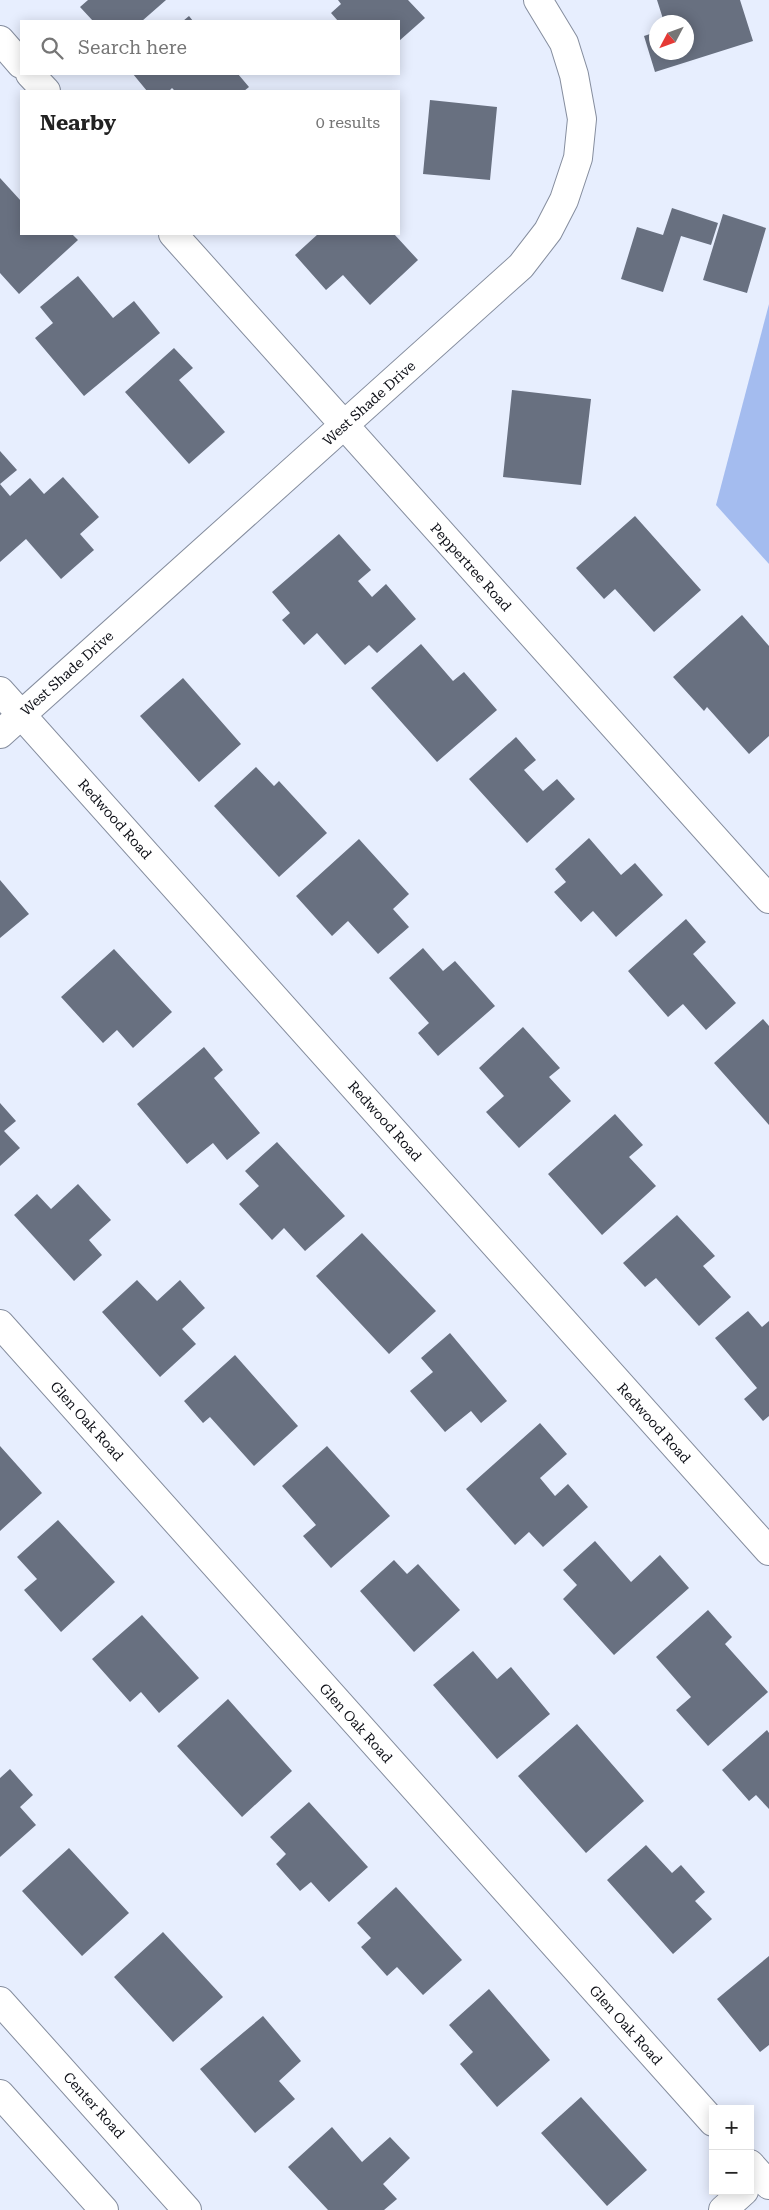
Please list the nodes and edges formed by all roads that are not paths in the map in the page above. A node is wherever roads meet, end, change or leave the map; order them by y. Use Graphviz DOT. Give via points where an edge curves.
graph roads {
  1 [pos="538,0"];
  2 [pos="0,40"];
  3 [pos="20,63"];
  4 [pos="31,75"];
  5 [pos="45,90"];
  6 [pos="174,235"];
  7 [pos="344,425"];
  8 [pos="0,691"];
  9 [pos="21,715"];
  10 [pos="0,734"];
  11 [pos="769,899"];
  12 [pos="0,1324"];
  13 [pos="769,1551"];
  14 [pos="0,2001"];
  15 [pos="0,2094"];
  16 [pos="709,2118"];
  17 [pos="757,2178"];
  18 [pos="104,2210"];
  19 [pos="187,2210"];
  20 [pos="723,2210"];
  1 -- 7 [label="street, West Shade Drive" via="564,43 582,119 578,158 564,200 548,231 521,266"];
  2 -- 3 [label="street"];
  4 -- 5 [label="street"];
  6 -- 7 [label="street, Peppertree Road"];
  7 -- 9 [label="street, West Shade Drive"];
  7 -- 11 [label="street, Peppertree Road"];
  8 -- 9 [label="street, Redwood Road"];
  9 -- 10 [label="street, West Shade Drive"];
  9 -- 13 [label="street, Redwood Road"];
  12 -- 16 [label="street, Glen Oak Road"];
  14 -- 19 [label="street, Center Road"];
  15 -- 18 [label="street"];
  17 -- 20 [label="street"];
}
